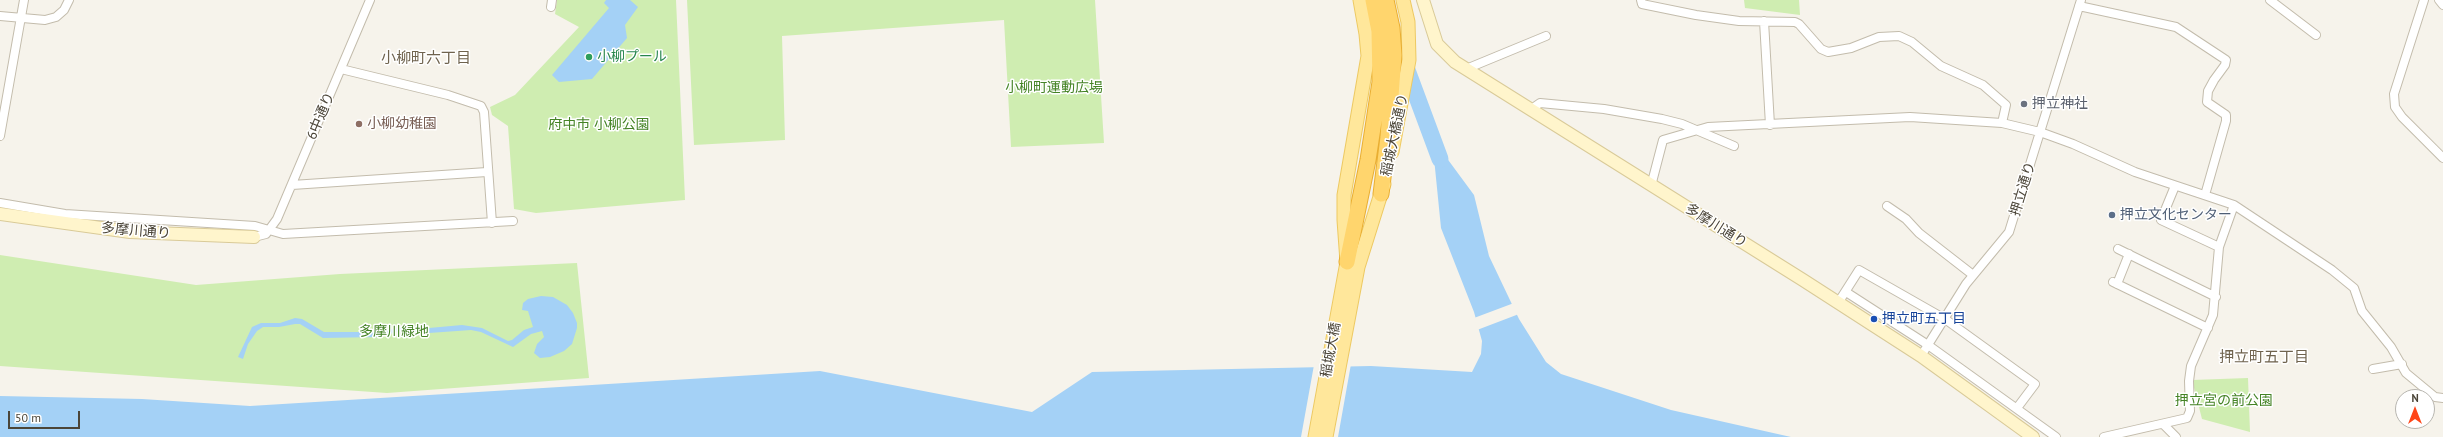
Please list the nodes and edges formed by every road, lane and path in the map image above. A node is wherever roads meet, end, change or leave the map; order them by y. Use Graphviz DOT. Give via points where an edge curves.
graph roads {
  1 [pos="24,0"];
  2 [pos="69,0"];
  3 [pos="370,0"];
  4 [pos="1360,0"];
  5 [pos="1373,0"];
  6 [pos="1386,0"];
  7 [pos="1403,0"];
  8 [pos="1423,0"];
  9 [pos="1641,0"];
  10 [pos="2270,0"];
  11 [pos="2424,0"];
  12 [pos="2439,0"];
  13 [pos="2080,3"];
  14 [pos="2443,5"];
  15 [pos="0,16"];
  16 [pos="21,19"];
  17 [pos="1764,21"];
  18 [pos="2316,35"];
  19 [pos="1546,36"];
  20 [pos="341,69"];
  21 [pos="1466,69"];
  22 [pos="1530,110"];
  23 [pos="2002,123"];
  24 [pos="1770,125"];
  25 [pos="1696,130"];
  26 [pos="2040,132"];
  27 [pos="0,136"];
  28 [pos="1734,146"];
  29 [pos="2443,158"];
  30 [pos="487,172"];
  31 [pos="292,185"];
  32 [pos="1651,186"];
  33 [pos="2175,186"];
  34 [pos="1380,194"];
  35 [pos="2205,195"];
  36 [pos="0,203"];
  37 [pos="2234,205"];
  38 [pos="1887,206"];
  39 [pos="0,214"];
  40 [pos="513,221"];
  41 [pos="492,223"];
  42 [pos="270,230"];
  43 [pos="254,237"];
  44 [pos="2219,247"];
  45 [pos="2118,249"];
  46 [pos="2129,254"];
  47 [pos="1352,264"];
  48 [pos="1973,275"];
  49 [pos="1846,292"];
  50 [pos="2216,297"];
  51 [pos="1838,303"];
  52 [pos="1945,319"];
  53 [pos="2208,328"];
  54 [pos="1928,344"];
  55 [pos="1920,356"];
  56 [pos="2402,364"];
  57 [pos="2373,369"];
  58 [pos="2443,398"];
  59 [pos="2017,408"];
  60 [pos="2163,424"];
  61 [pos="1315,437"];
  62 [pos="1326,437"];
  63 [pos="2033,437"];
  64 [pos="2056,437"];
  65 [pos="2104,437"];
  66 [pos="2176,437"];
  1 -- 16 [label="street"];
  2 -- 16 [label="street" via="64,10 56,17 45,20"];
  3 -- 20 [label="street, 6中通り"];
  4 -- 47 [label="main road" via="1368,56 1344,195 1344,220"];
  5 -- 47 [label="highway" via="1380,31 1380,82"];
  6 -- 34 [label="highway" via="1394,55 1388,138"];
  7 -- 34 [label="main road, 稲城大橋通り" via="1408,22 1409,60 1388,174"];
  8 -- 21 [label="street, 多摩川通り" via="1440,49"];
  9 -- 17 [label="street" via="1642,4 1696,15 1739,21"];
  10 -- 18 [label="street"];
  11 -- 29 [label="street" via="2394,94 2395,107"];
  12 -- 14 [label="street"];
  13 -- 26 [label="street, 押立通り"];
  13 -- 35 [label="street" via="2176,26 2226,60 2225,66 2208,91 2208,102 2226,115 2226,121"];
  15 -- 16 [label="street"];
  16 -- 27 [label="street"];
  17 -- 23 [label="street" via="1799,24 1821,49 1828,52 1852,48 1879,37 1899,36 1912,42 1941,66 1983,85 2006,105"];
  17 -- 24 [label="street"];
  19 -- 21 [label="street"];
  20 -- 30 [label="street" via="448,94 481,106 484,112"];
  20 -- 31 [label="street, 6中通り"];
  21 -- 22 [label="street, 多摩川通り"];
  22 -- 25 [label="street" via="1540,103 1589,108 1662,119"];
  22 -- 32 [label="street, 多摩川通り"];
  23 -- 24 [label="street" via="1910,117"];
  23 -- 26 [label="street"];
  24 -- 25 [label="street" via="1708,127"];
  25 -- 28 [label="street"];
  25 -- 32 [label="street" via="1660,143 1655,178"];
  26 -- 33 [label="street"];
  26 -- 48 [label="street, 押立通り" via="2009,232"];
  30 -- 31 [label="street"];
  30 -- 41 [label="street"];
  31 -- 42 [label="street, 6中通り"];
  32 -- 51 [label="street, 多摩川通り"];
  33 -- 35 [label="street"];
  33 -- 44 [label="street" via="2160,220"];
  34 -- 47 [label="main road, 稲城大橋通り"];
  35 -- 37 [label="street"];
  36 -- 42 [label="street" via="65,214 255,226"];
  37 -- 44 [label="street"];
  37 -- 56 [label="street" via="2332,270 2354,288 2362,311"];
  38 -- 48 [label="street"];
  39 -- 43 [label="street, 多摩川通り" via="130,232"];
  40 -- 41 [label="street"];
  41 -- 42 [label="street" via="283,234"];
  42 -- 43 [label="street, 多摩川通り"];
  44 -- 50 [label="street"];
  45 -- 46 [label="street"];
  46 -- 50 [label="street"];
  46 -- 53 [label="street" via="2115,283"];
  47 -- 61 [label="main road, 稲城大橋"];
  47 -- 62 [label="main road, 稲城大橋"];
  48 -- 52 [label="street, 押立通り"];
  49 -- 51 [label="street"];
  49 -- 52 [label="street" via="1859,270"];
  49 -- 54 [label="street"];
  50 -- 53 [label="street"];
  51 -- 55 [label="street, 多摩川通り"];
  52 -- 54 [label="street, 押立通り"];
  52 -- 59 [label="street" via="2034,384"];
  53 -- 60 [label="street" via="2191,366 2190,411 2187,418"];
  54 -- 55 [label="street, 押立通り"];
  54 -- 59 [label="street"];
  55 -- 63 [label="street, 多摩川通り"];
  56 -- 57 [label="street"];
  56 -- 58 [label="street" via="2406,373 2435,397"];
  59 -- 64 [label="street"];
  60 -- 65 [label="street"];
  60 -- 66 [label="street"];
}
